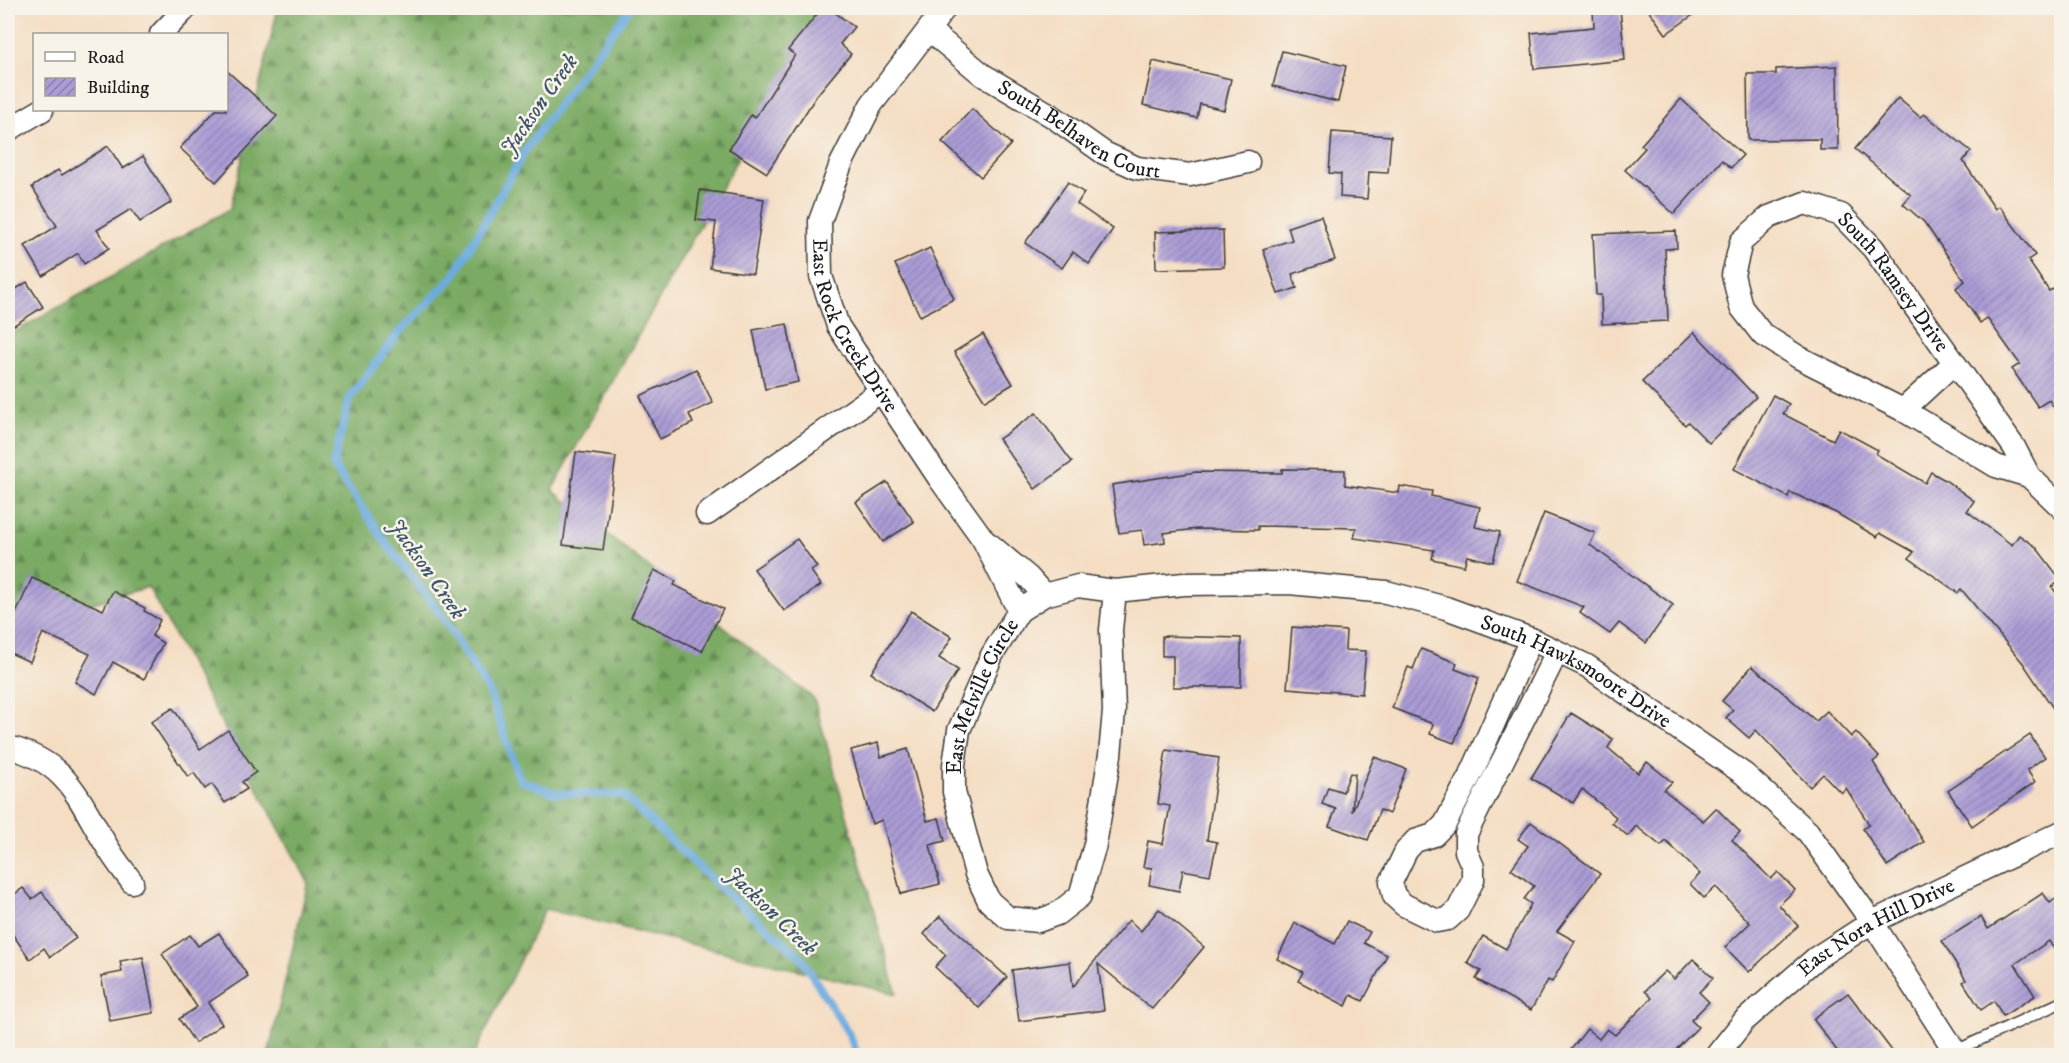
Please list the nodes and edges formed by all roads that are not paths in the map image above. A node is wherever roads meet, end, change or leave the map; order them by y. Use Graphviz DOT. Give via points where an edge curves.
graph roads {
  1 [pos="186,8"];
  2 [pos="945,8"];
  3 [pos="929,30"];
  4 [pos="162,33"];
  5 [pos="40,111"];
  6 [pos="8,130"];
  7 [pos="1248,162"];
  8 [pos="1953,364"];
  9 [pos="881,391"];
  10 [pos="1903,410"];
  11 [pos="2029,476"];
  12 [pos="2061,508"];
  13 [pos="707,514"];
  14 [pos="983,539"];
  15 [pos="1115,591"];
  16 [pos="1044,595"];
  17 [pos="1019,611"];
  18 [pos="1531,639"];
  19 [pos="1557,651"];
  20 [pos="8,747"];
  21 [pos="1483,772"];
  22 [pos="2061,832"];
  23 [pos="1434,835"];
  24 [pos="1466,851"];
  25 [pos="132,882"];
  26 [pos="1872,922"];
  27 [pos="2061,1002"];
  28 [pos="1953,1054"];
  29 [pos="1716,1056"];
  1 -- 4 [label="street"];
  2 -- 3 [label="street, East Rock Creek Drive"];
  3 -- 7 [label="street, South Belhaven Court" via="983,75 1104,153 1137,168 1190,175"];
  3 -- 9 [label="street, East Rock Creek Drive" via="871,105 841,164 820,221 821,276 838,326"];
  5 -- 6 [label="street"];
  8 -- 10 [label="street, South Ramsey Drive"];
  8 -- 10 [label="street, South Ramsey Drive" via="1874,248 1841,215 1805,203 1769,217 1741,242 1733,275 1741,307 1761,334"];
  8 -- 11 [label="street, South Ramsey Drive" via="2014,447"];
  9 -- 13 [label="street"];
  9 -- 14 [label="street, East Rock Creek Drive"];
  10 -- 11 [label="street, South Ramsey Drive" via="1996,466"];
  11 -- 12 [label="street, South Ramsey Drive"];
  14 -- 16 [label="street, East Rock Creek Drive"];
  14 -- 17 [label="street, East Rock Creek Drive"];
  15 -- 16 [label="street, South Hawksmoore Drive" via="1078,586"];
  15 -- 17 [label="street, East Melville Circle" via="1111,630 1112,733 1095,845 1080,896 1057,914 1038,921 1008,918 989,901 976,874 954,792 959,730 992,656"];
  15 -- 18 [label="street, South Hawksmoore Drive" via="1184,584 1289,583 1386,592 1446,608"];
  16 -- 17 [label="street, East Melville Circle"];
  18 -- 19 [label="street, South Hawksmoore Drive"];
  18 -- 21 [label="street"];
  19 -- 21 [label="street"];
  19 -- 26 [label="street, South Hawksmoore Drive" via="1587,666 1744,774 1808,832"];
  20 -- 25 [label="street" via="51,766 73,785 109,850"];
  21 -- 23 [label="street"];
  21 -- 24 [label="street" via="1466,834"];
  22 -- 26 [label="street, East Nora Hill Drive"];
  23 -- 24 [label="street"];
  23 -- 24 [label="street" via="1415,841 1391,882 1394,896 1404,905 1437,921 1449,919 1473,880 1473,867"];
  26 -- 28 [label="street, South Hawksmoore Drive"];
  26 -- 29 [label="street, East Nora Hill Drive" via="1816,958 1744,1021"];
  27 -- 28 [label="lane"];
}
